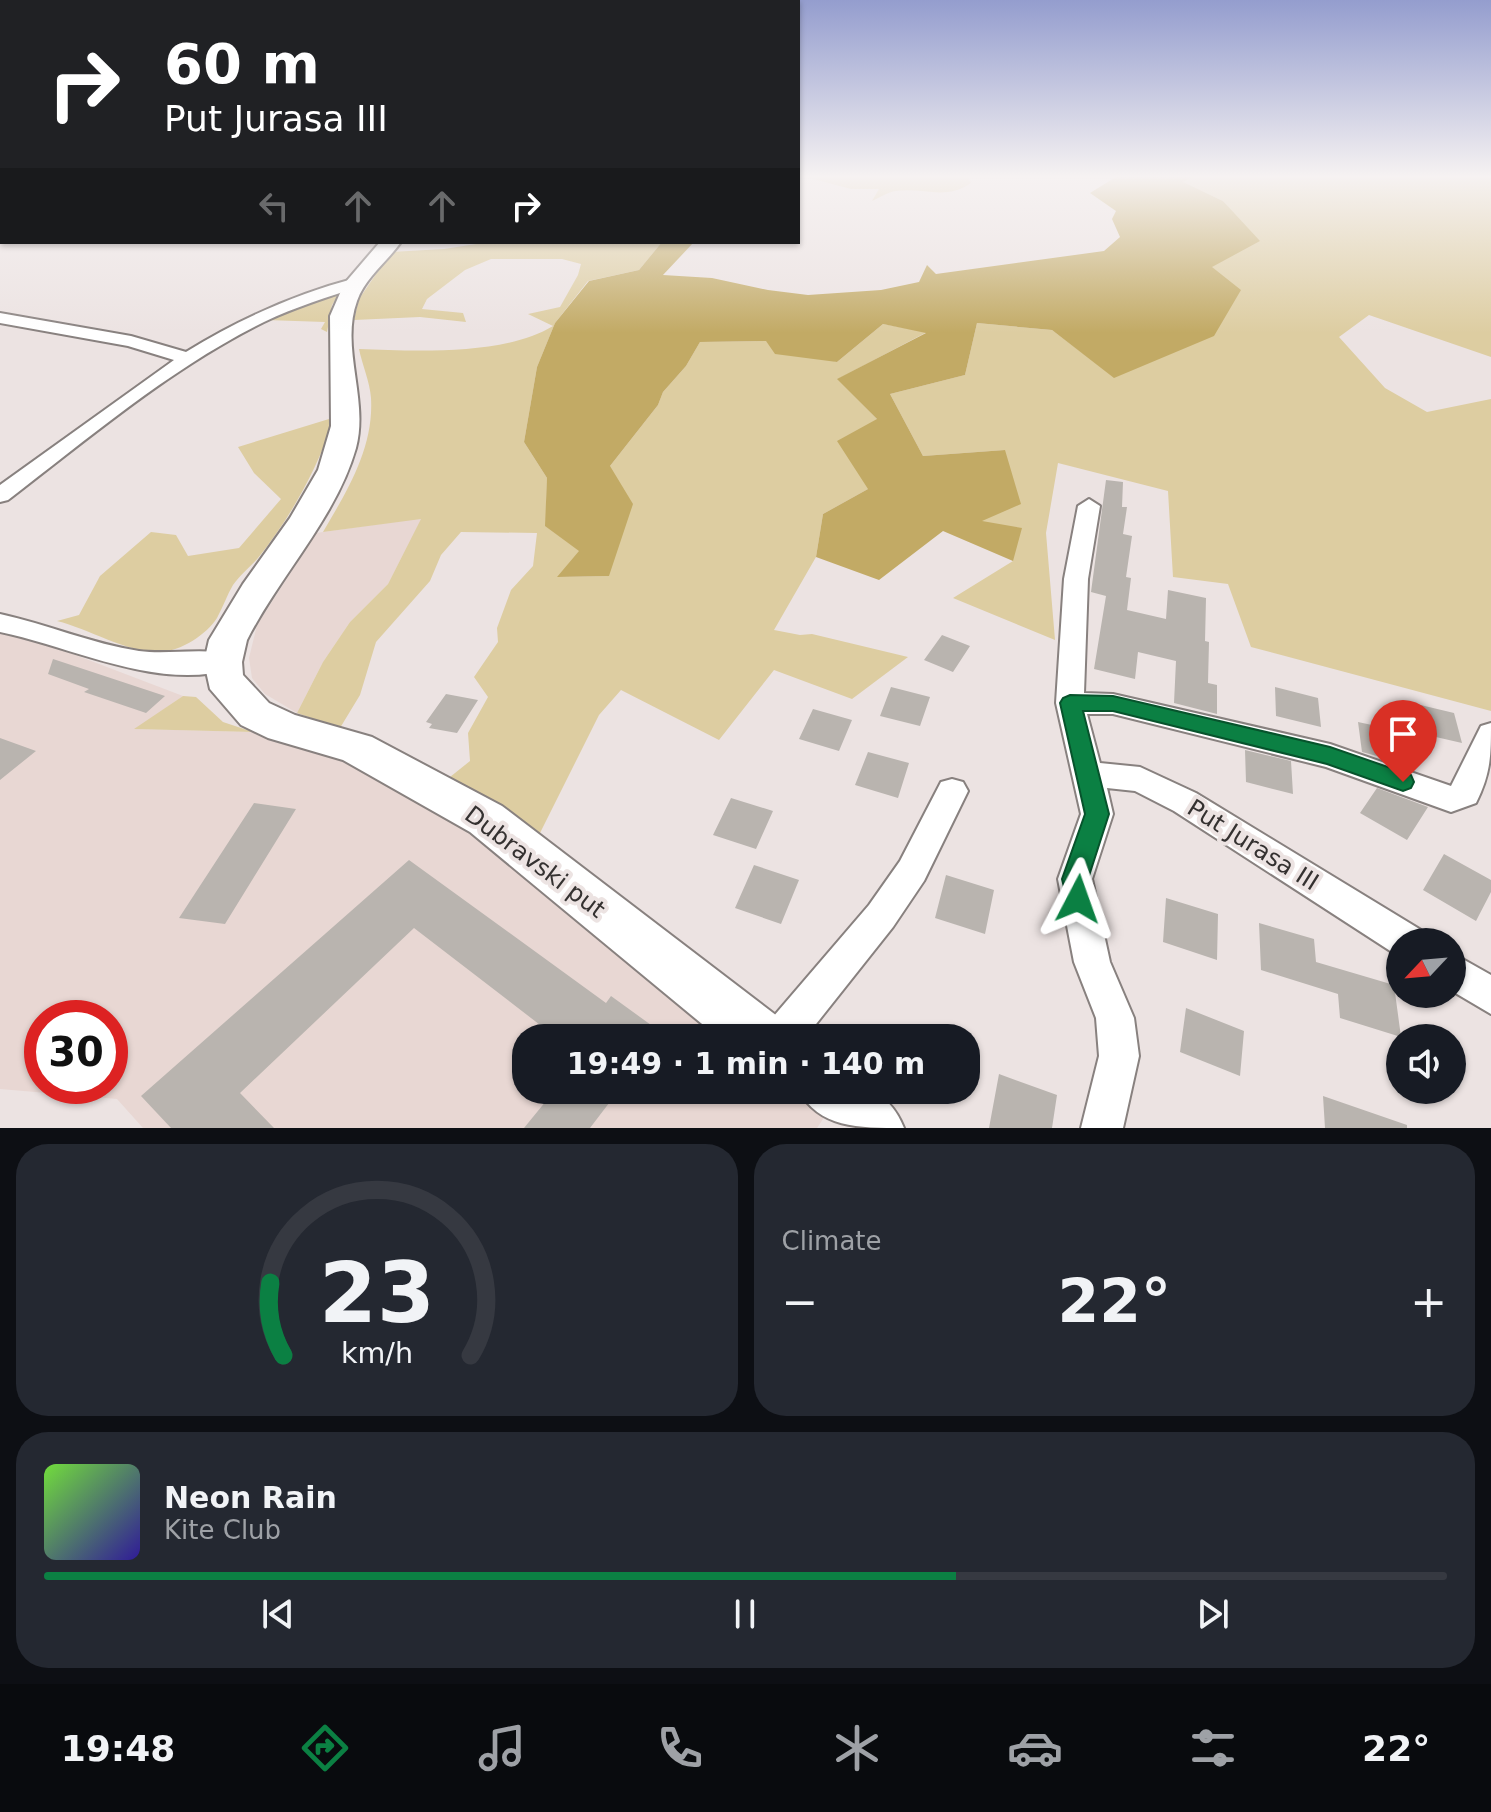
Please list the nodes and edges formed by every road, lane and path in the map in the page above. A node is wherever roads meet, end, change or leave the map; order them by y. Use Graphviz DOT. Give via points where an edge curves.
graph roads {
  1 [pos="389,244"];
  2 [pos="356,283"];
  3 [pos="0,318"];
  4 [pos="187,358"];
  5 [pos="0,495"];
  6 [pos="1089,506"];
  7 [pos="0,623"];
  8 [pos="223,662"];
  9 [pos="1070,703"];
  10 [pos="1491,734"];
  11 [pos="1088,774"];
  12 [pos="952,791"];
  13 [pos="1386,928"];
  14 [pos="1466,979"];
  15 [pos="1491,996"];
  16 [pos="744,1024"];
  17 [pos="792,1024"];
  18 [pos="845,1104"];
  19 [pos="875,1128"];
  20 [pos="1102,1128"];
  1 -- 2 [label="main road"];
  2 -- 4 [label="street" via="320,291 266,314"];
  2 -- 8 [label="main road" via="340,321 348,409 342,446 327,484 235,624"];
  3 -- 4 [label="street" via="119,338"];
  4 -- 5 [label="street"];
  6 -- 9 [label="street" via="1076,579"];
  7 -- 8 [label="street" via="126,657 171,664"];
  8 -- 16 [label="main road, Dubravski put" via="230,689 255,714 357,748 486,819"];
  9 -- 10 [label="street" via="1113,704 1330,756 1451,799 1465,794"];
  9 -- 11 [label="street"];
  11 -- 13 [label="street, Put Jurasa III" via="1140,779 1185,802"];
  11 -- 20 [label="street" via="1097,814 1075,879 1092,962 1115,1018 1119,1056"];
  12 -- 17 [label="street" via="912,871"];
  14 -- 15 [label="street"];
  18 -- 19 [label="main road"];
}
